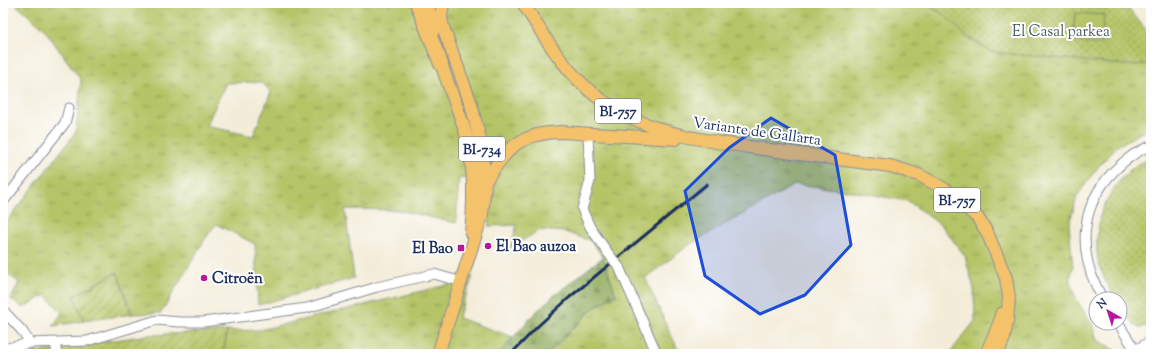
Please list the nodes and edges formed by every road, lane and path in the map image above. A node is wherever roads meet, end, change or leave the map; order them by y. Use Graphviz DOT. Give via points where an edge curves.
graph roads {
  1 [pos="417,3"];
  2 [pos="428,3"];
  3 [pos="443,3"];
  4 [pos="523,3"];
  5 [pos="441,64"];
  6 [pos="69,108"];
  7 [pos="588,134"];
  8 [pos="703,141"];
  9 [pos="1151,146"];
  10 [pos="485,182"];
  11 [pos="3,202"];
  12 [pos="468,258"];
  13 [pos="999,261"];
  14 [pos="462,282"];
  15 [pos="1099,291"];
  16 [pos="3,310"];
  17 [pos="1122,331"];
  18 [pos="1151,341"];
  19 [pos="30,343"];
  20 [pos="55,343"];
  21 [pos="3,349"];
  22 [pos="1132,352"];
  23 [pos="57,354"];
  24 [pos="438,354"];
  25 [pos="657,354"];
  26 [pos="986,354"];
  27 [pos="997,354"];
  1 -- 5 [label="highway"];
  2 -- 5 [label="main road, BI-734"];
  3 -- 10 [label="main road, BI-734" via="443,27 471,104 481,144"];
  4 -- 8 [label="main road, Variante de Gallarta / BI-757" via="567,68 595,95 650,127"];
  5 -- 12 [label="main road, BI-734" via="463,125 472,168 474,206"];
  6 -- 11 [label="street" via="65,124"];
  7 -- 8 [label="main road"];
  7 -- 10 [label="main road" via="544,132 528,138 511,147"];
  7 -- 25 [label="street, bridge" via="590,181 582,210 590,227 619,267"];
  8 -- 13 [label="main road, Variante de Gallarta / BI-757" via="890,166 919,175 946,190 977,217 987,232"];
  9 -- 15 [label="street" via="1125,160 1106,179 1091,205 1085,236 1086,252 1092,278"];
  10 -- 12 [label="main road, BI-734" via="482,215"];
  12 -- 14 [label="main road, BI-734"];
  13 -- 26 [label="main road, Variante de Gallarta / BI-757" via="1001,310 999,324"];
  13 -- 27 [label="main road, Variante de Gallarta / BI-757" via="1006,278 1009,297 1004,338"];
  14 -- 20 [label="street" via="434,274 307,308 203,322 157,320 87,341"];
  14 -- 24 [label="main road, BI-734"];
  16 -- 19 [label="street"];
  17 -- 22 [label="street"];
  18 -- 22 [label="street"];
  19 -- 20 [label="street"];
  19 -- 21 [label="street"];
  20 -- 23 [label="street"];
}
